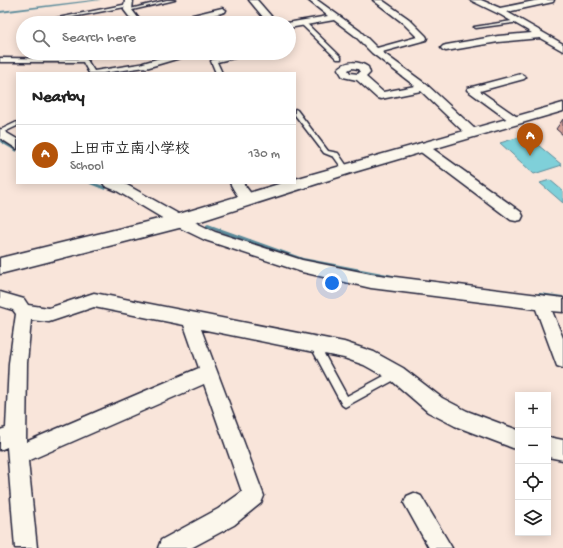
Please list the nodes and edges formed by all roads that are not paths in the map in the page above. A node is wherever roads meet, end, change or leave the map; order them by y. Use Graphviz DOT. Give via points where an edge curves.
graph roads {
  1 [pos="172,0"];
  2 [pos="253,0"];
  3 [pos="312,0"];
  4 [pos="377,0"];
  5 [pos="474,0"];
  6 [pos="550,0"];
  7 [pos="128,5"];
  8 [pos="222,10"];
  9 [pos="499,10"];
  10 [pos="71,16"];
  11 [pos="134,16"];
  12 [pos="200,16"];
  13 [pos="267,16"];
  14 [pos="336,17"];
  15 [pos="518,21"];
  16 [pos="302,22"];
  17 [pos="296,23"];
  18 [pos="476,28"];
  19 [pos="542,35"];
  20 [pos="446,48"];
  21 [pos="563,48"];
  22 [pos="376,51"];
  23 [pos="339,58"];
  24 [pos="0,60"];
  25 [pos="170,60"];
  26 [pos="219,60"];
  27 [pos="148,69"];
  28 [pos="91,72"];
  29 [pos="106,72"];
  30 [pos="220,72"];
  31 [pos="360,77"];
  32 [pos="521,77"];
  33 [pos="423,87"];
  34 [pos="563,107"];
  35 [pos="296,112"];
  36 [pos="516,121"];
  37 [pos="16,124"];
  38 [pos="0,132"];
  39 [pos="472,133"];
  40 [pos="16,144"];
  41 [pos="422,147"];
  42 [pos="346,169"];
  43 [pos="112,184"];
  44 [pos="237,184"];
  45 [pos="295,184"];
  46 [pos="296,184"];
  47 [pos="248,198"];
  48 [pos="516,216"];
  49 [pos="179,221"];
  50 [pos="0,266"];
  51 [pos="0,299"];
  52 [pos="541,302"];
  53 [pos="563,305"];
  54 [pos="24,312"];
  55 [pos="190,320"];
  56 [pos="313,344"];
  57 [pos="563,360"];
  58 [pos="209,373"];
  59 [pos="397,374"];
  60 [pos="8,437"];
  61 [pos="515,439"];
  62 [pos="551,448"];
  63 [pos="563,450"];
  64 [pos="17,456"];
  65 [pos="414,504"];
  66 [pos="26,548"];
  67 [pos="168,548"];
  68 [pos="441,548"];
  1 -- 7 [label="lane"];
  2 -- 13 [label="street"];
  3 -- 14 [label="street"];
  4 -- 22 [label="street" via="406,21 423,38"];
  5 -- 9 [label="street"];
  6 -- 9 [label="street"];
  7 -- 10 [label="lane"];
  7 -- 11 [label="street"];
  8 -- 12 [label="street"];
  9 -- 15 [label="street"];
  14 -- 16 [label="street"];
  14 -- 22 [label="street" via="358,33"];
  15 -- 18 [label="lane"];
  15 -- 19 [label="street"];
  16 -- 17 [label="street"];
  16 -- 23 [label="lane"];
  19 -- 20 [label="street"];
  19 -- 21 [label="street"];
  22 -- 33 [label="street"];
  24 -- 28 [label="lane" via="85,62"];
  25 -- 27 [label="street"];
  26 -- 30 [label="lane" via="214,61"];
  27 -- 29 [label="lane"];
  31 -- 33 [label="street" via="381,96"];
  32 -- 36 [label="street" via="472,90"];
  33 -- 39 [label="street"];
  34 -- 36 [label="street"];
  35 -- 42 [label="lane" via="326,152 336,155"];
  36 -- 39 [label="street"];
  37 -- 38 [label="lane"];
  38 -- 40 [label="street"];
  39 -- 41 [label="street"];
  41 -- 42 [label="street"];
  41 -- 48 [label="street"];
  42 -- 46 [label="street"];
  43 -- 49 [label="street"];
  44 -- 47 [label="street"];
  45 -- 47 [label="street"];
  47 -- 49 [label="street"];
  49 -- 50 [label="street"];
  49 -- 52 [label="street" via="210,236 302,266 371,281"];
  51 -- 54 [label="street" via="18,304"];
  52 -- 53 [label="street"];
  52 -- 57 [label="street"];
  54 -- 55 [label="street" via="49,315 94,300"];
  54 -- 60 [label="street"];
  55 -- 56 [label="street"];
  55 -- 58 [label="street"];
  56 -- 59 [label="street" via="368,358"];
  56 -- 59 [label="lane" via="346,402"];
  58 -- 64 [label="street"];
  58 -- 67 [label="street" via="254,496 226,517"];
  59 -- 61 [label="street" via="435,405 462,419"];
  60 -- 64 [label="street"];
  62 -- 63 [label="street"];
  64 -- 66 [label="street"];
  65 -- 68 [label="street"];
}
